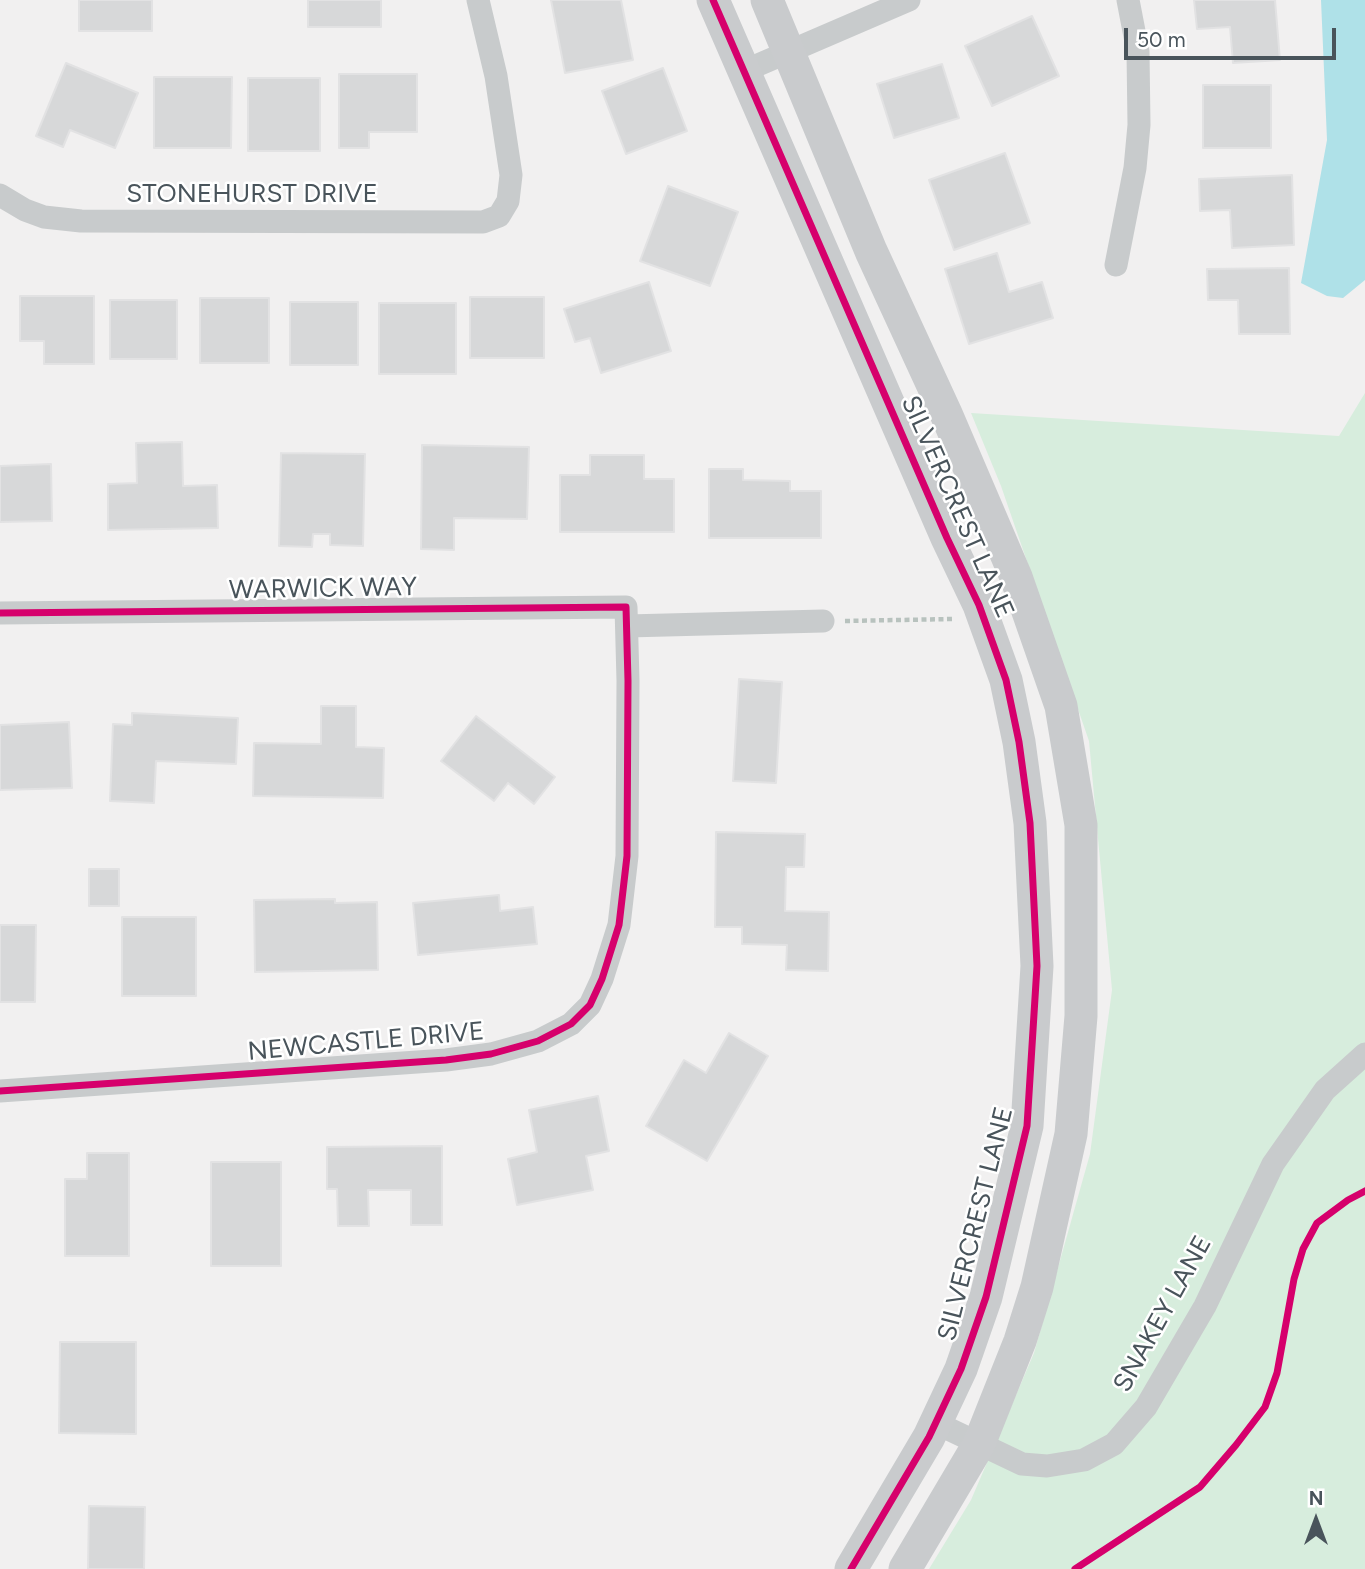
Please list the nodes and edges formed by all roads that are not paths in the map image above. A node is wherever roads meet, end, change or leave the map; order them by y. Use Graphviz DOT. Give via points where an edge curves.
graph roads {
  1 [pos="478,0"];
  2 [pos="713,0"];
  3 [pos="767,0"];
  4 [pos="909,0"];
  5 [pos="1128,0"];
  6 [pos="788,52"];
  7 [pos="744,71"];
  8 [pos="0,195"];
  9 [pos="1116,265"];
  10 [pos="0,613"];
  11 [pos="823,621"];
  12 [pos="627,626"];
  13 [pos="1365,1054"];
  14 [pos="0,1091"];
  15 [pos="936,1423"];
  16 [pos="978,1444"];
  17 [pos="851,1569"];
  18 [pos="905,1569"];
  1 -- 8 [label="street, STONEHURST DRIVE" via="496,76 511,175 508,201 499,216 483,222 80,221 44,217"];
  2 -- 7 [label="street, SILVERCREST LANE"];
  3 -- 6 [label="street, SILVERCREST LANE"];
  4 -- 6 [label="street"];
  5 -- 9 [label="street" via="1138,52 1139,125"];
  6 -- 7 [label="street"];
  6 -- 16 [label="street, SILVERCREST LANE" via="1016,577 1061,706 1081,825 1081,1016 1071,1134 1037,1287"];
  7 -- 15 [label="street, SILVERCREST LANE" via="979,605 1006,680 1031,822 1037,966 1027,1126 986,1297"];
  10 -- 12 [label="street, WARWICK WAY" via="626,607"];
  11 -- 12 [label="street"];
  12 -- 14 [label="street, NEWCASTLE DRIVE" via="627,856 619,925 590,1005 571,1024 538,1041 446,1060"];
  13 -- 16 [label="street, SNAKEY LANE" via="1325,1090 1273,1164 1205,1306 1146,1407 1114,1444 1084,1460 1047,1465 1022,1464"];
  15 -- 16 [label="street, SNAKEY LANE"];
  15 -- 17 [label="street, SILVERCREST LANE"];
  16 -- 18 [label="street, SILVERCREST LANE"];
}
